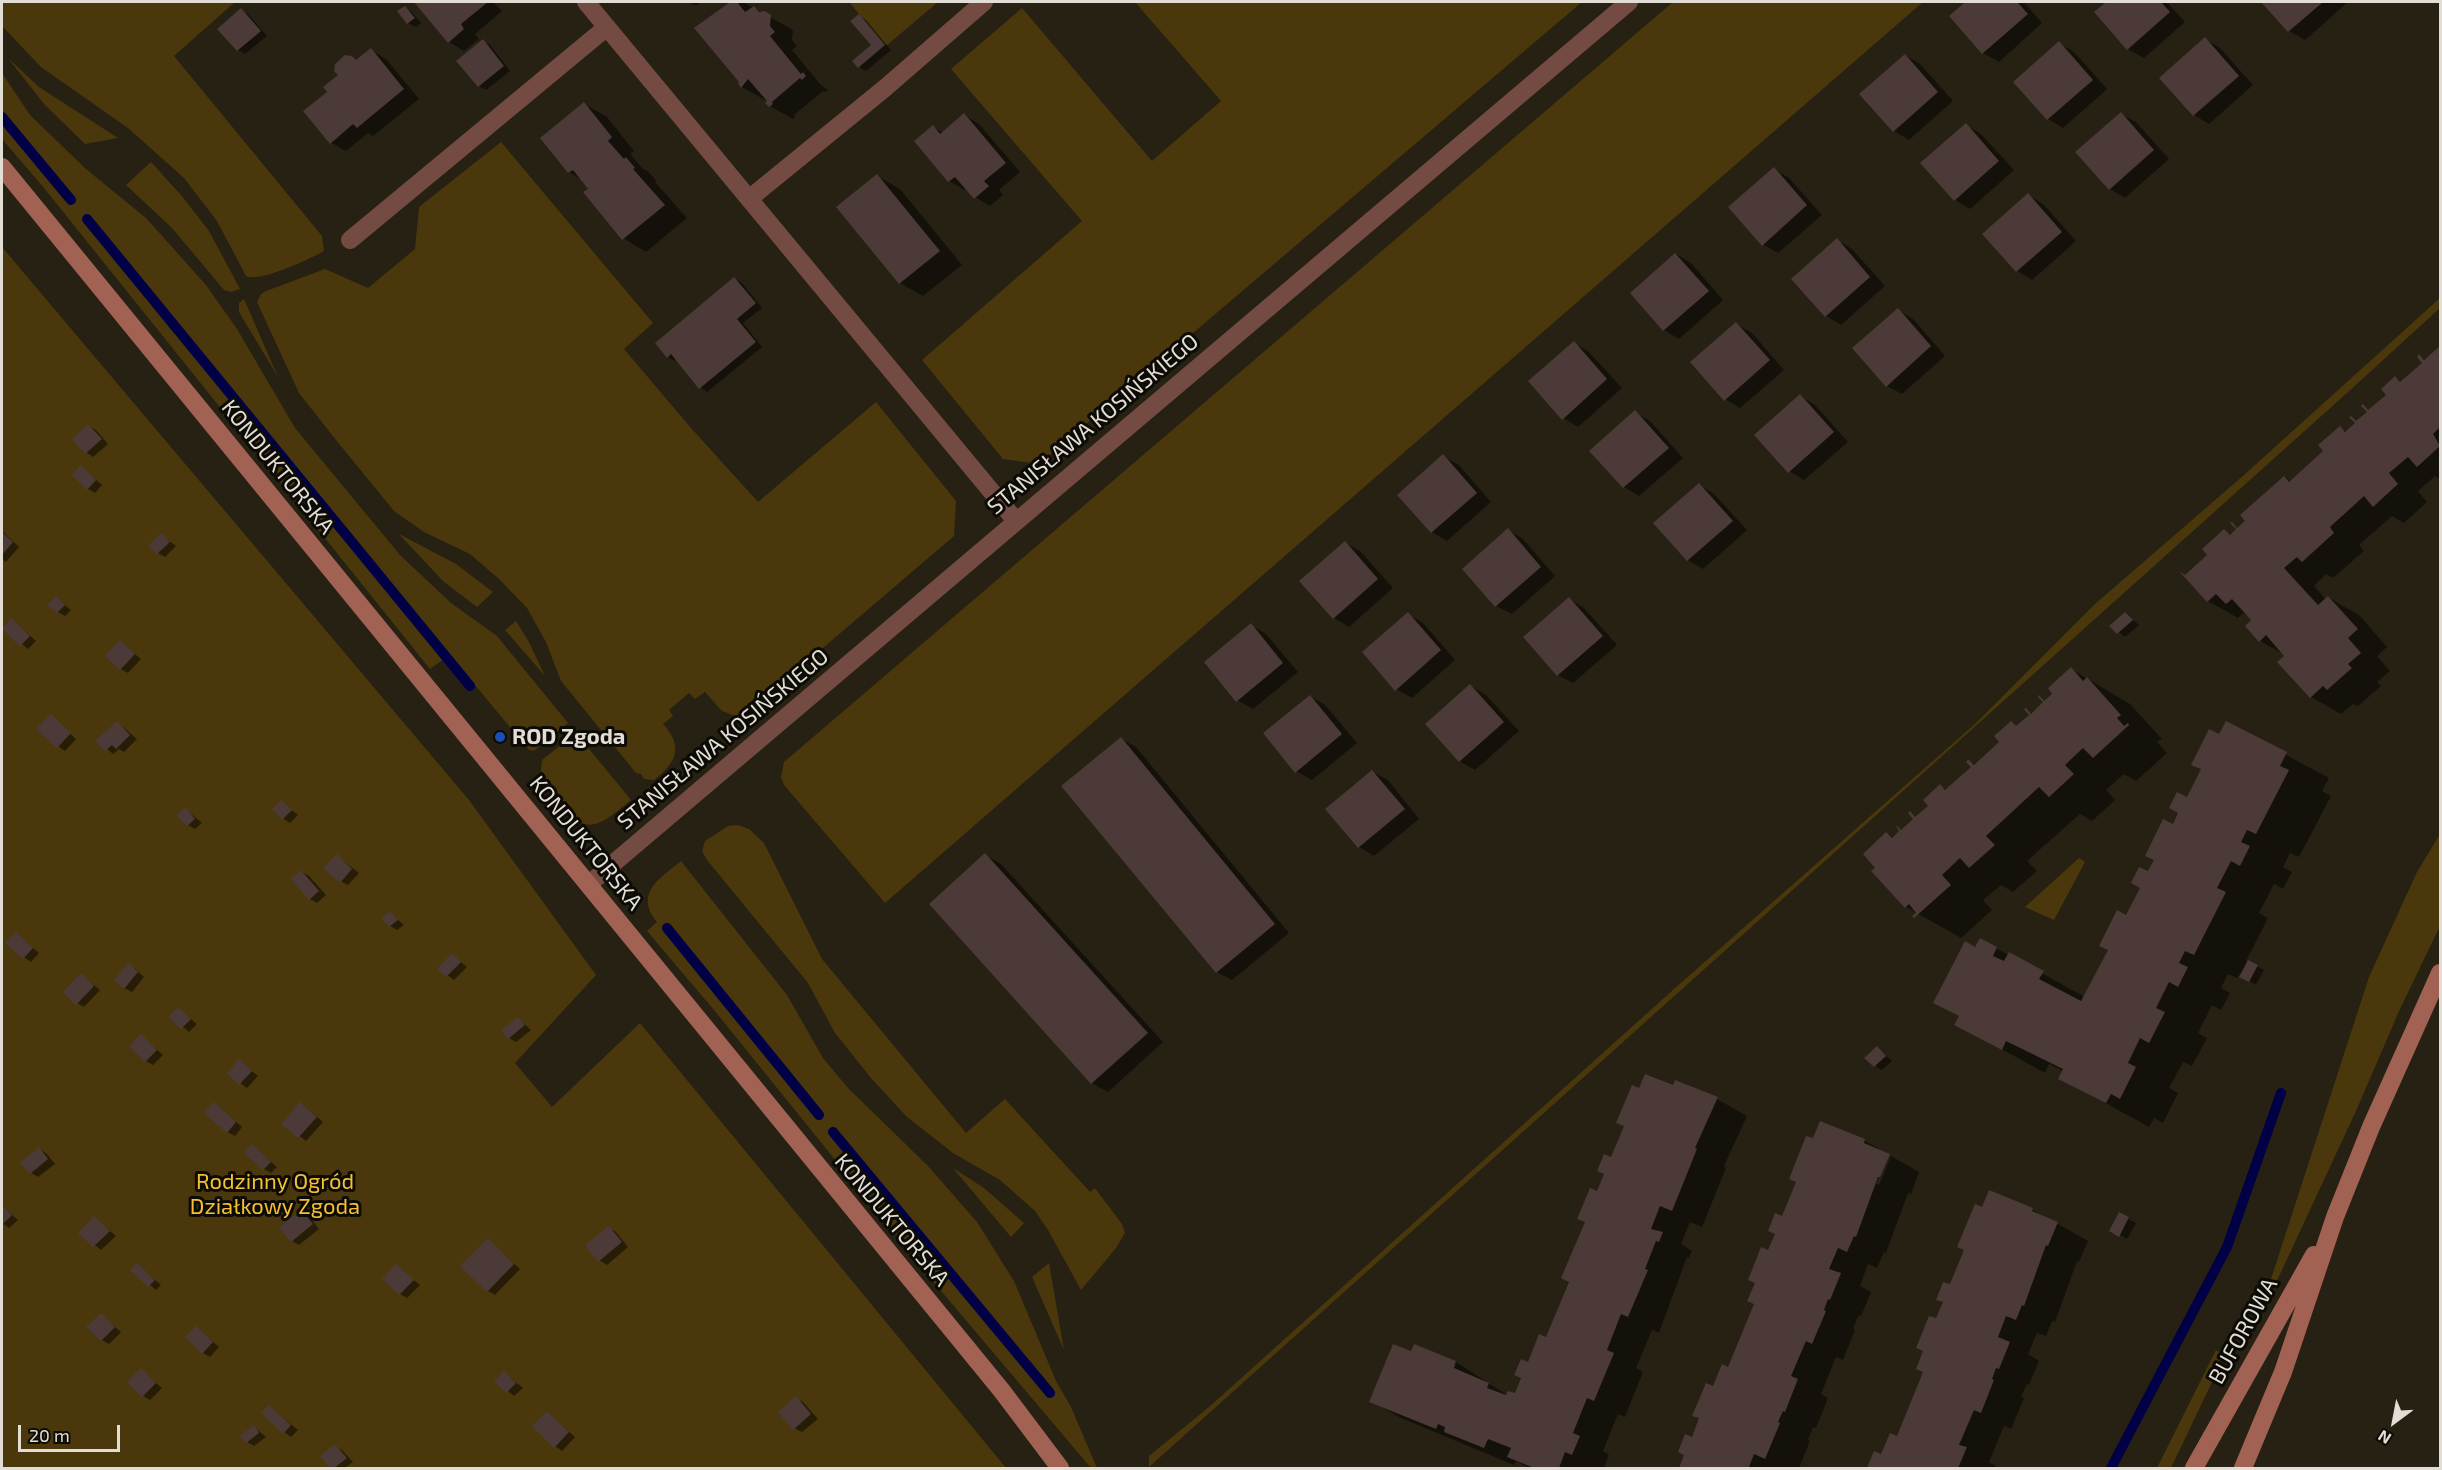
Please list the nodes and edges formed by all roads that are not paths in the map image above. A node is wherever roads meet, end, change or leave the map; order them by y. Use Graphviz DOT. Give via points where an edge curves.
graph roads {
  1 [pos="586,2"];
  2 [pos="984,2"];
  3 [pos="1629,2"];
  4 [pos="606,27"];
  5 [pos="2,167"];
  6 [pos="750,198"];
  7 [pos="350,240"];
  8 [pos="1016,521"];
  9 [pos="589,884"];
  10 [pos="2440,973"];
  11 [pos="2335,1217"];
  12 [pos="1060,1468"];
  13 [pos="2193,1468"];
  14 [pos="2243,1468"];
  1 -- 4 [label="street"];
  2 -- 6 [label="street"];
  3 -- 8 [label="street, STANISŁAWA KOSIŃSKIEGO"];
  4 -- 6 [label="street"];
  4 -- 7 [label="street"];
  5 -- 9 [label="street, KONDUKTORSKA"];
  6 -- 8 [label="street"];
  8 -- 9 [label="street, STANISŁAWA KOSIŃSKIEGO"];
  9 -- 12 [label="street, KONDUKTORSKA" via="1002,1391"];
  10 -- 11 [label="street, BUFOROWA"];
  11 -- 13 [label="street, BUFOROWA"];
  11 -- 14 [label="street, BUFOROWA" via="2283,1372"];
}
